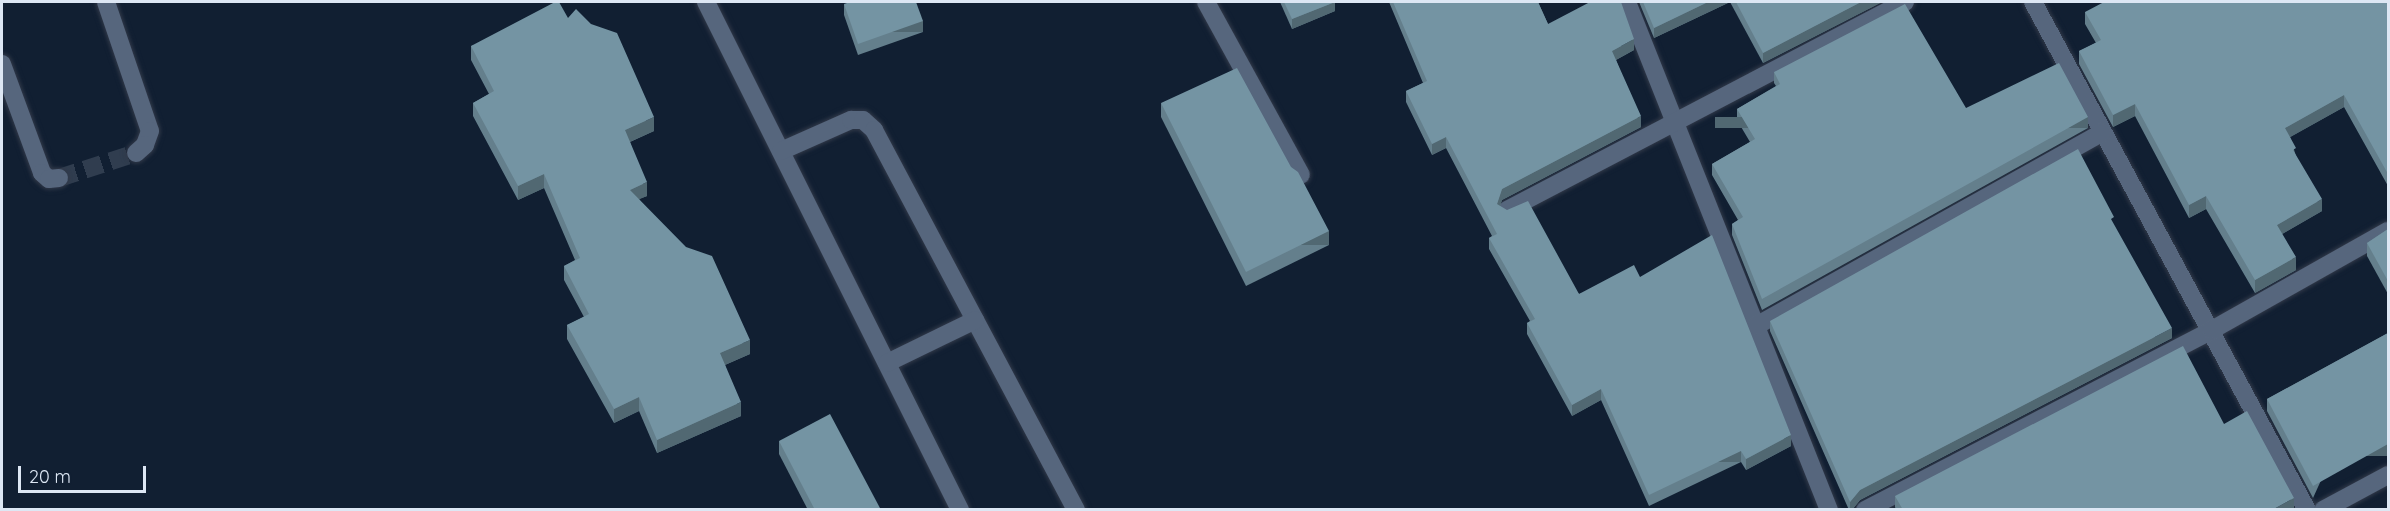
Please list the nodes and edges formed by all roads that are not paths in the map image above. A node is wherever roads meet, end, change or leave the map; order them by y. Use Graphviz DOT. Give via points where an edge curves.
graph roads {
  1 [pos="106,2"];
  2 [pos="706,2"];
  3 [pos="1206,2"];
  4 [pos="1627,2"];
  5 [pos="1905,2"];
  6 [pos="2033,2"];
  7 [pos="2,64"];
  8 [pos="1676,123"];
  9 [pos="2102,133"];
  10 [pos="781,151"];
  11 [pos="136,153"];
  12 [pos="1301,175"];
  13 [pos="59,178"];
  14 [pos="1507,210"];
  15 [pos="2388,231"];
  16 [pos="975,320"];
  17 [pos="1756,326"];
  18 [pos="2212,330"];
  19 [pos="887,363"];
  20 [pos="2388,475"];
  21 [pos="960,510"];
  22 [pos="1076,510"];
  23 [pos="1829,510"];
  24 [pos="1865,510"];
  25 [pos="2307,510"];
  26 [pos="2323,510"];
  1 -- 11 [label="street" via="150,131 145,145"];
  2 -- 10 [label="street"];
  3 -- 12 [label="street"];
  4 -- 8 [label="street"];
  5 -- 8 [label="street"];
  6 -- 9 [label="street"];
  7 -- 13 [label="street" via="42,173 49,179"];
  8 -- 14 [label="street"];
  8 -- 17 [label="street"];
  9 -- 17 [label="street"];
  9 -- 18 [label="street"];
  10 -- 16 [label="street" via="851,120 863,120 874,130"];
  10 -- 19 [label="street"];
  15 -- 18 [label="street"];
  16 -- 19 [label="street"];
  16 -- 22 [label="street"];
  17 -- 23 [label="street"];
  18 -- 24 [label="street"];
  18 -- 25 [label="street"];
  19 -- 21 [label="street"];
  20 -- 26 [label="street"];
}
